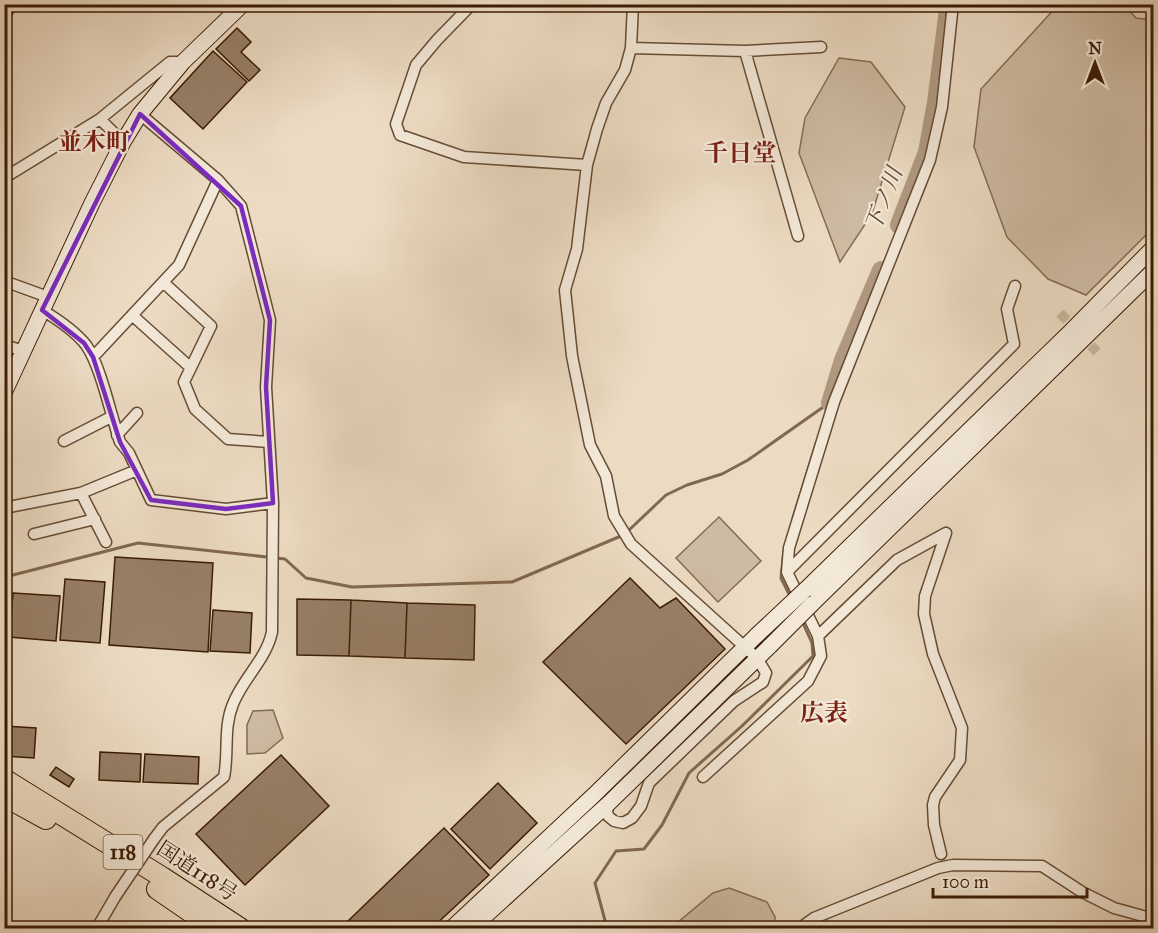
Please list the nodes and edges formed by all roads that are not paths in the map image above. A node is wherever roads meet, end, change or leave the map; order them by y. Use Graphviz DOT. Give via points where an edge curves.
graph roads {
  1 [pos="243,4"];
  2 [pos="472,4"];
  3 [pos="633,4"];
  4 [pos="953,4"];
  5 [pos="822,47"];
  6 [pos="631,48"];
  7 [pos="745,51"];
  8 [pos="183,62"];
  9 [pos="140,114"];
  10 [pos="100,119"];
  11 [pos="123,142"];
  12 [pos="588,165"];
  13 [pos="4,178"];
  14 [pos="218,180"];
  15 [pos="798,236"];
  16 [pos="1154,247"];
  17 [pos="1154,270"];
  18 [pos="4,281"];
  19 [pos="163,282"];
  20 [pos="1016,286"];
  21 [pos="45,303"];
  22 [pos="132,315"];
  23 [pos="4,345"];
  24 [pos="24,351"];
  25 [pos="93,357"];
  26 [pos="191,368"];
  27 [pos="4,393"];
  28 [pos="137,413"];
  29 [pos="111,417"];
  30 [pos="117,435"];
  31 [pos="64,441"];
  32 [pos="269,442"];
  33 [pos="137,470"];
  34 [pos="81,493"];
  35 [pos="273,503"];
  36 [pos="4,508"];
  37 [pos="95,519"];
  38 [pos="34,534"];
  39 [pos="106,542"];
  40 [pos="787,572"];
  41 [pos="818,636"];
  42 [pos="745,647"];
  43 [pos="757,658"];
  44 [pos="703,777"];
  45 [pos="4,779"];
  46 [pos="4,796"];
  47 [pos="609,803"];
  48 [pos="941,854"];
  49 [pos="1154,919"];
  50 [pos="97,928"];
  51 [pos="214,928"];
  52 [pos="240,928"];
  53 [pos="452,928"];
  54 [pos="472,928"];
  55 [pos="800,928"];
  1 -- 8 [label="street"];
  2 -- 12 [label="street" via="416,65 396,124 400,135 464,157"];
  3 -- 6 [label="street"];
  4 -- 40 [label="street" via="942,107 930,160 834,402 789,548"];
  5 -- 7 [label="street"];
  6 -- 7 [label="street"];
  6 -- 12 [label="street" via="625,70 606,103"];
  7 -- 15 [label="street"];
  8 -- 9 [label="street"];
  8 -- 10 [label="street" via="170,62 158,70"];
  9 -- 11 [label="street"];
  9 -- 14 [label="street"];
  10 -- 11 [label="street"];
  10 -- 13 [label="street"];
  11 -- 21 [label="street"];
  12 -- 42 [label="street" via="577,249 565,290 572,356 590,445 606,476 614,516 631,544"];
  14 -- 19 [label="street" via="179,265"];
  14 -- 32 [label="street" via="241,206 270,320 266,387"];
  16 -- 42 [label="street, bridge"];
  17 -- 43 [label="street, bridge"];
  18 -- 21 [label="street"];
  19 -- 22 [label="street"];
  19 -- 26 [label="street" via="211,326"];
  20 -- 40 [label="street" via="1007,309 1014,344"];
  21 -- 24 [label="street"];
  21 -- 25 [label="street"];
  22 -- 25 [label="street"];
  22 -- 26 [label="street"];
  23 -- 24 [label="street"];
  24 -- 27 [label="street"];
  25 -- 29 [label="street"];
  26 -- 32 [label="street" via="184,382 195,410 228,439"];
  28 -- 30 [label="street"];
  29 -- 30 [label="street"];
  29 -- 31 [label="street"];
  30 -- 33 [label="street"];
  32 -- 35 [label="street"];
  33 -- 34 [label="street"];
  33 -- 35 [label="street" via="151,500 226,509"];
  34 -- 36 [label="street"];
  34 -- 37 [label="street"];
  35 -- 50 [label="street, bridge" via="272,632 269,645 242,685 228,717 224,777 163,827"];
  37 -- 38 [label="street"];
  37 -- 39 [label="street"];
  40 -- 41 [label="street"];
  41 -- 44 [label="street" via="821,656 808,681"];
  41 -- 48 [label="street" via="897,560 946,533 925,596 924,614 933,654 962,728 960,760 933,805"];
  42 -- 43 [label="street"];
  42 -- 53 [label="street"];
  43 -- 47 [label="street"];
  43 -- 47 [label="street" via="766,673 763,682 734,701 649,783 632,818 623,823 614,821 608,816"];
  45 -- 52 [label="highway, 国道118号 / 118"];
  46 -- 51 [label="highway, 国道118号 / 118" via="62,828"];
  47 -- 54 [label="street"];
  49 -- 55 [label="street" via="1114,908 1042,866 952,866 938,868 814,918"];
}
